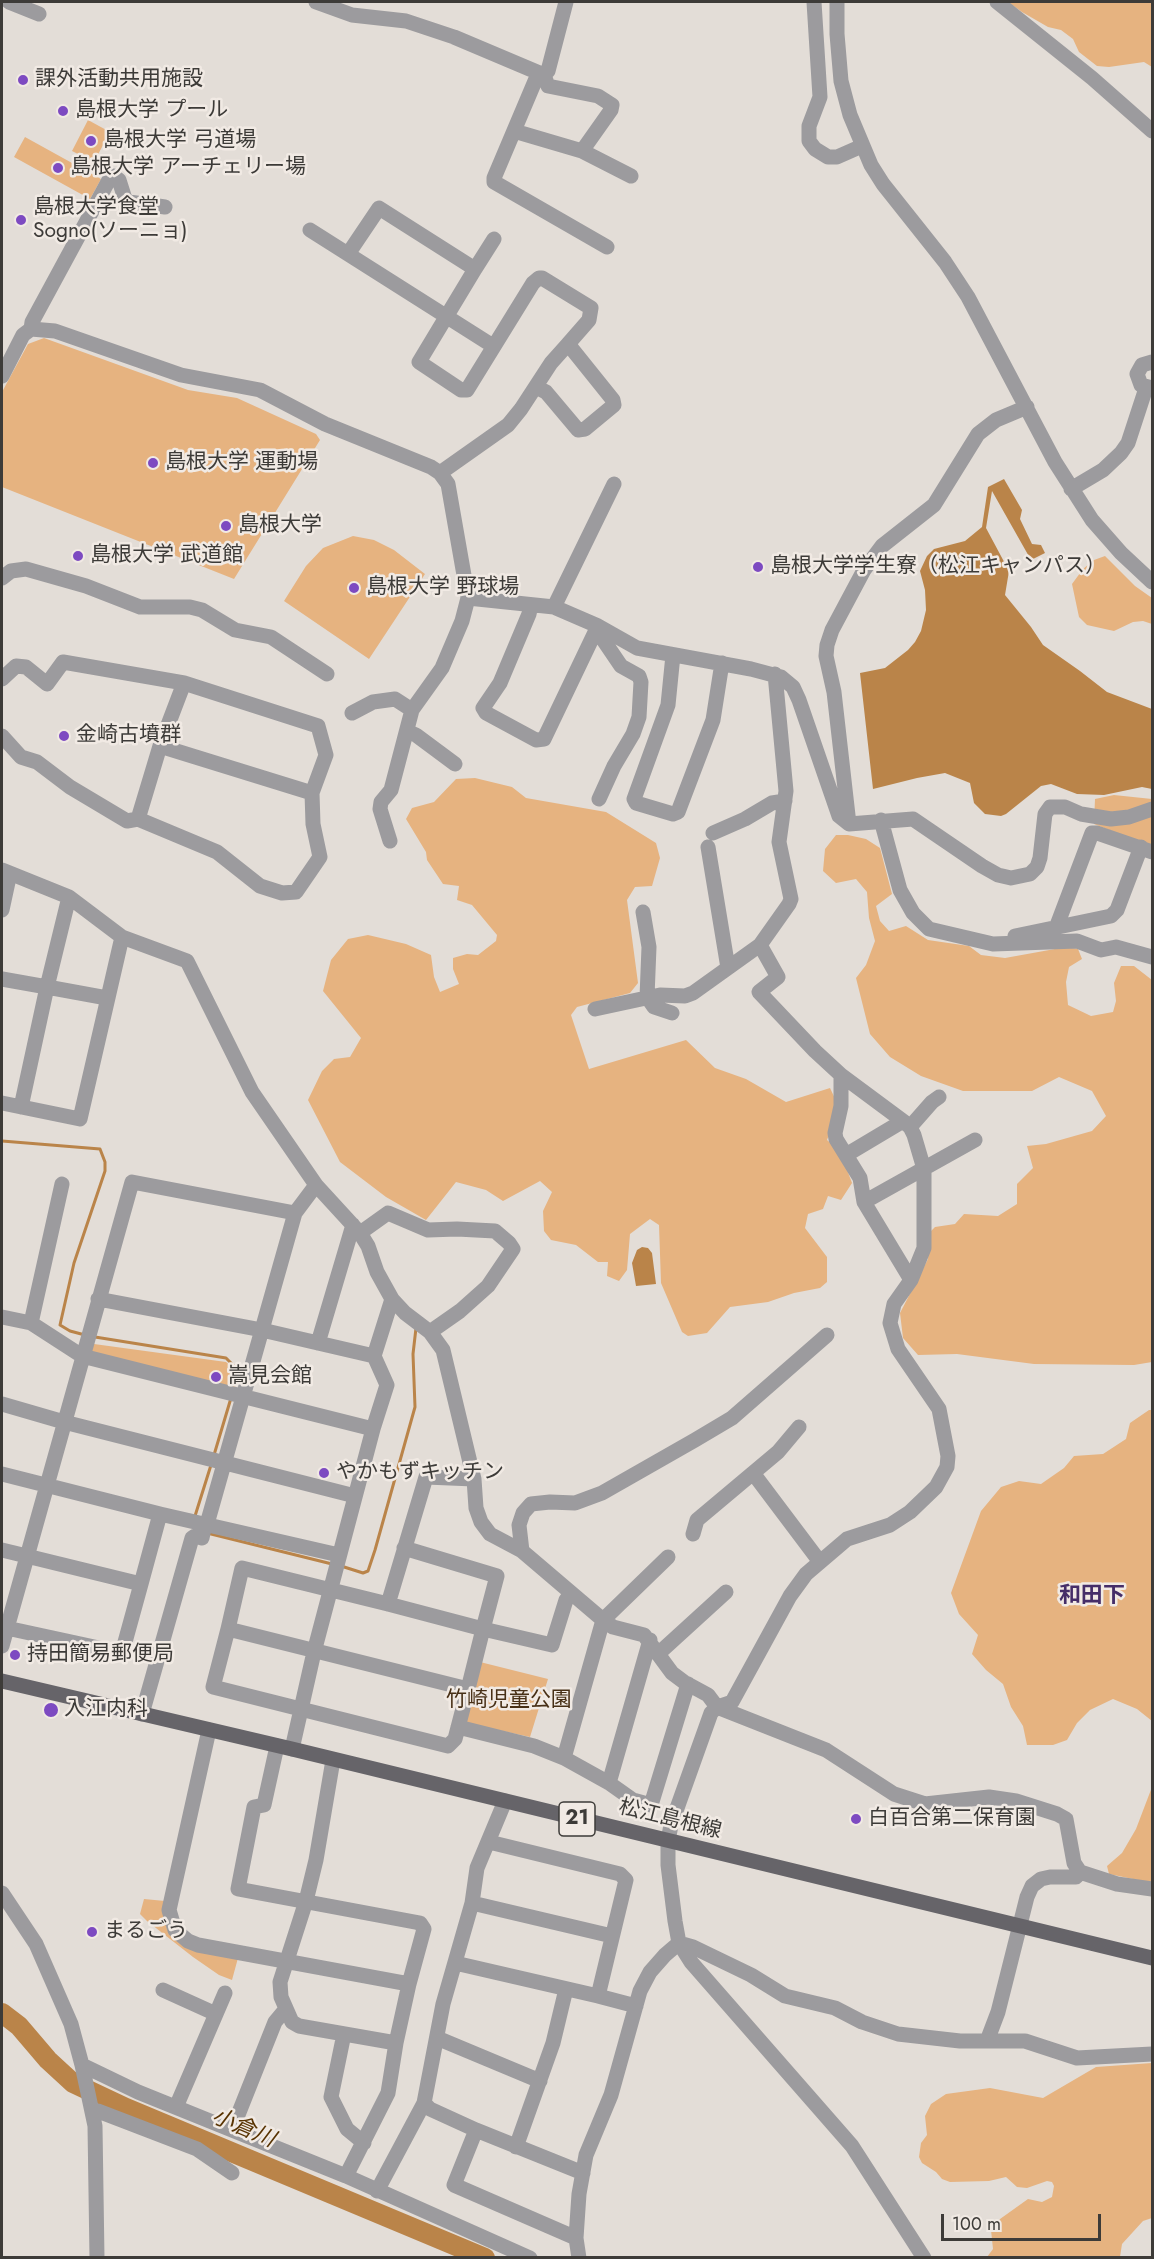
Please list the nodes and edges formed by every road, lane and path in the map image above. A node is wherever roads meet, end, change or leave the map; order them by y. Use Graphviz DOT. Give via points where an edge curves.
graph roads {
  1 [pos="9,2"];
  2 [pos="316,2"];
  3 [pos="566,2"];
  4 [pos="814,2"];
  5 [pos="837,2"];
  6 [pos="997,2"];
  7 [pos="39,14"];
  8 [pos="541,75"];
  9 [pos="514,131"];
  10 [pos="1152,131"];
  11 [pos="862,146"];
  12 [pos="582,151"];
  13 [pos="631,176"];
  14 [pos="165,207"];
  15 [pos="310,230"];
  16 [pos="494,239"];
  17 [pos="608,247"];
  18 [pos="348,254"];
  19 [pos="475,270"];
  20 [pos="446,316"];
  21 [pos="31,329"];
  22 [pos="568,344"];
  23 [pos="493,346"];
  24 [pos="1152,362"];
  25 [pos="2,376"];
  26 [pos="536,387"];
  27 [pos="1149,388"];
  28 [pos="1027,407"];
  29 [pos="440,473"];
  30 [pos="614,484"];
  31 [pos="1071,489"];
  32 [pos="2,578"];
  33 [pos="1152,582"];
  34 [pos="468,598"];
  35 [pos="531,605"];
  36 [pos="554,607"];
  37 [pos="598,626"];
  38 [pos="673,655"];
  39 [pos="722,663"];
  40 [pos="327,674"];
  41 [pos="775,674"];
  42 [pos="2,679"];
  43 [pos="184,683"];
  44 [pos="412,710"];
  45 [pos="352,713"];
  46 [pos="407,731"];
  47 [pos="2,736"];
  48 [pos="160,746"];
  49 [pos="455,764"];
  50 [pos="312,793"];
  51 [pos="599,799"];
  52 [pos="785,801"];
  53 [pos="1152,809"];
  54 [pos="138,819"];
  55 [pos="881,820"];
  56 [pos="849,824"];
  57 [pos="390,841"];
  58 [pos="1147,849"];
  59 [pos="6,872"];
  60 [pos="69,897"];
  61 [pos="2,910"];
  62 [pos="643,912"];
  63 [pos="1056,928"];
  64 [pos="122,937"];
  65 [pos="993,944"];
  66 [pos="760,945"];
  67 [pos="1152,957"];
  68 [pos="728,968"];
  69 [pos="2,979"];
  70 [pos="46,987"];
  71 [pos="647,997"];
  72 [pos="106,998"];
  73 [pos="595,1009"];
  74 [pos="672,1013"];
  75 [pos="841,1075"];
  76 [pos="939,1097"];
  77 [pos="2,1103"];
  78 [pos="21,1107"];
  79 [pos="906,1124"];
  80 [pos="975,1140"];
  81 [pos="846,1155"];
  82 [pos="924,1169"];
  83 [pos="62,1184"];
  84 [pos="316,1185"];
  85 [pos="864,1202"];
  86 [pos="295,1214"];
  87 [pos="356,1229"];
  88 [pos="911,1280"];
  89 [pos="98,1299"];
  90 [pos="392,1299"];
  91 [pos="2,1317"];
  92 [pos="31,1323"];
  93 [pos="262,1330"];
  94 [pos="430,1332"];
  95 [pos="827,1335"];
  96 [pos="86,1343"];
  97 [pos="318,1343"];
  98 [pos="374,1356"];
  99 [pos="236,1395"];
  100 [pos="2,1404"];
  101 [pos="64,1422"];
  102 [pos="799,1427"];
  103 [pos="373,1429"];
  104 [pos="217,1461"];
  105 [pos="753,1473"];
  106 [pos="2,1474"];
  107 [pos="474,1479"];
  108 [pos="47,1486"];
  109 [pos="355,1496"];
  110 [pos="160,1514"];
  111 [pos="202,1526"];
  112 [pos="693,1534"];
  113 [pos="404,1548"];
  114 [pos="2,1550"];
  115 [pos="522,1551"];
  116 [pos="339,1555"];
  117 [pos="27,1557"];
  118 [pos="668,1557"];
  119 [pos="820,1562"];
  120 [pos="141,1584"];
  121 [pos="330,1591"];
  122 [pos="726,1592"];
  123 [pos="571,1594"];
  124 [pos="388,1604"];
  125 [pos="603,1620"];
  126 [pos="4,1627"];
  127 [pos="228,1629"];
  128 [pos="483,1629"];
  129 [pos="650,1640"];
  130 [pos="2,1646"];
  131 [pos="314,1652"];
  132 [pos="658,1654"];
  133 [pos="2,1681"];
  134 [pos="688,1684"];
  135 [pos="468,1689"];
  136 [pos="717,1707"];
  137 [pos="300,1709"];
  138 [pos="142,1714"];
  139 [pos="458,1727"];
  140 [pos="209,1730"];
  141 [pos="285,1747"];
  142 [pos="564,1758"];
  143 [pos="333,1760"];
  144 [pos="609,1783"];
  145 [pos="505,1802"];
  146 [pos="668,1841"];
  147 [pos="489,1842"];
  148 [pos="1080,1872"];
  149 [pos="1152,1889"];
  150 [pos="2,1893"];
  151 [pos="306,1901"];
  152 [pos="472,1903"];
  153 [pos="1020,1926"];
  154 [pos="612,1936"];
  155 [pos="679,1943"];
  156 [pos="1152,1958"];
  157 [pos="286,1960"];
  158 [pos="455,1963"];
  159 [pos="409,1984"];
  160 [pos="566,1989"];
  161 [pos="163,1990"];
  162 [pos="225,1993"];
  163 [pos="598,1996"];
  164 [pos="636,2006"];
  165 [pos="285,2010"];
  166 [pos="216,2014"];
  167 [pos="344,2034"];
  168 [pos="436,2038"];
  169 [pos="987,2041"];
  170 [pos="396,2043"];
  171 [pos="1152,2054"];
  172 [pos="83,2069"];
  173 [pos="540,2081"];
  174 [pos="424,2103"];
  175 [pos="176,2107"];
  176 [pos="95,2109"];
  177 [pos="232,2130"];
  178 [pos="476,2130"];
  179 [pos="364,2142"];
  180 [pos="516,2146"];
  181 [pos="232,2173"];
  182 [pos="583,2173"];
  183 [pos="346,2176"];
  184 [pos="377,2191"];
  185 [pos="576,2238"];
  186 [pos="97,2258"];
  187 [pos="530,2258"];
  188 [pos="579,2258"];
  189 [pos="924,2258"];
  1 -- 7 [label="street"];
  2 -- 8 [label="street" via="352,15 406,21"];
  3 -- 8 [label="street" via="548,70"];
  4 -- 11 [label="street" via="820,97 809,126 809,141 828,157"];
  5 -- 11 [label="street" via="841,81"];
  6 -- 10 [label="street"];
  8 -- 9 [label="street"];
  8 -- 12 [label="street" via="551,88 598,96 612,105"];
  9 -- 12 [label="street"];
  9 -- 17 [label="street" via="495,184"];
  11 -- 28 [label="street" via="883,184 968,297"];
  12 -- 13 [label="street"];
  14 -- 21 [label="street" via="129,202 119,180 110,178"];
  15 -- 18 [label="street"];
  16 -- 19 [label="street"];
  18 -- 19 [label="street" via="379,208"];
  18 -- 20 [label="street"];
  19 -- 20 [label="street"];
  20 -- 23 [label="street"];
  20 -- 23 [label="street" via="419,362 461,390 467,390"];
  21 -- 25 [label="street" via="23,336"];
  21 -- 29 [label="street" via="55,331 181,375 260,390 325,424"];
  22 -- 23 [label="street" via="589,320 591,308 538,278"];
  22 -- 26 [label="street"];
  22 -- 26 [label="street" via="613,400 613,407 585,429 578,430 546,392"];
  24 -- 27 [label="street" via="1144,363 1137,371 1138,381"];
  26 -- 29 [label="street" via="508,425"];
  27 -- 31 [label="street" via="1121,453 1103,470"];
  28 -- 31 [label="street"];
  28 -- 56 [label="street" via="996,420 978,434 934,505 882,546 864,570 831,630 826,656 834,692"];
  29 -- 34 [label="street" via="448,484"];
  30 -- 36 [label="street"];
  31 -- 33 [label="street" via="1092,520"];
  32 -- 40 [label="street" via="11,571 26,569 140,607 202,610 235,630 271,637"];
  34 -- 35 [label="street"];
  34 -- 44 [label="street" via="442,668"];
  35 -- 36 [label="street"];
  35 -- 37 [label="street" via="500,683 483,708 536,740 544,739"];
  36 -- 37 [label="street"];
  37 -- 38 [label="street" via="628,645"];
  37 -- 51 [label="street" via="621,666 639,676 641,682 639,717 633,734"];
  38 -- 39 [label="street"];
  38 -- 39 [label="street" via="668,705 634,799 636,803 673,813 678,812 713,720"];
  39 -- 41 [label="street"];
  41 -- 52 [label="street"];
  41 -- 56 [label="street" via="793,687 839,816"];
  42 -- 43 [label="street" via="16,666 27,667 46,684 63,662"];
  43 -- 48 [label="street"];
  43 -- 50 [label="street" via="318,726 326,755"];
  44 -- 45 [label="street" via="395,699 373,702"];
  44 -- 46 [label="street"];
  46 -- 49 [label="street"];
  46 -- 57 [label="street" via="391,790 381,802"];
  47 -- 54 [label="street" via="21,757 37,762 70,787 127,821"];
  48 -- 50 [label="street"];
  48 -- 54 [label="street"];
  50 -- 54 [label="street" via="320,857 296,892 282,893 260,886 217,852"];
  52 -- 66 [label="street" via="779,842 791,898"];
  52 -- 68 [label="street" via="772,803 711,840"];
  53 -- 55 [label="street" via="1111,819 1050,807 1045,814 1037,867 1011,878 982,866 913,819"];
  55 -- 56 [label="street"];
  55 -- 65 [label="street" via="900,890 923,926"];
  58 -- 63 [label="street" via="1114,914"];
  58 -- 63 [label="street" via="1092,833"];
  59 -- 60 [label="street"];
  59 -- 61 [label="street"];
  60 -- 64 [label="street"];
  60 -- 70 [label="street"];
  62 -- 71 [label="street" via="649,947"];
  63 -- 65 [label="street"];
  64 -- 72 [label="street"];
  64 -- 84 [label="street" via="187,961 252,1092"];
  65 -- 67 [label="street" via="1077,941 1101,950 1116,947"];
  66 -- 68 [label="street"];
  66 -- 75 [label="street" via="778,977 759,992"];
  68 -- 71 [label="street" via="685,996"];
  69 -- 70 [label="street"];
  70 -- 72 [label="street"];
  70 -- 78 [label="street"];
  71 -- 73 [label="street"];
  71 -- 74 [label="street" via="654,1007"];
  72 -- 78 [label="street" via="80,1119"];
  75 -- 79 [label="street"];
  75 -- 81 [label="street" via="841,1106 835,1133"];
  76 -- 79 [label="street"];
  77 -- 78 [label="street"];
  79 -- 81 [label="street"];
  79 -- 82 [label="street"];
  80 -- 82 [label="street"];
  81 -- 85 [label="street" via="860,1178"];
  82 -- 85 [label="street"];
  82 -- 88 [label="street" via="924,1248"];
  83 -- 92 [label="street"];
  84 -- 86 [label="street"];
  84 -- 87 [label="street"];
  85 -- 88 [label="street"];
  86 -- 89 [label="street" via="132,1182"];
  86 -- 93 [label="street"];
  87 -- 90 [label="street"];
  87 -- 94 [label="street" via="388,1213 428,1230 495,1231 509,1243 513,1249 488,1286"];
  87 -- 97 [label="street"];
  88 -- 119 [label="street" via="894,1304 890,1323 898,1349 939,1409 947,1442 947,1467 936,1487 899,1520 847,1539"];
  89 -- 93 [label="street"];
  89 -- 96 [label="street"];
  90 -- 94 [label="street"];
  90 -- 98 [label="street"];
  91 -- 92 [label="street"];
  92 -- 96 [label="street"];
  93 -- 97 [label="street"];
  93 -- 99 [label="street"];
  94 -- 107 [label="street" via="443,1350 449,1370"];
  95 -- 115 [label="street" via="732,1418 602,1493 575,1503 531,1504 519,1525"];
  96 -- 99 [label="street"];
  96 -- 101 [label="street"];
  97 -- 98 [label="street"];
  98 -- 103 [label="street" via="387,1384"];
  99 -- 103 [label="street"];
  99 -- 104 [label="street"];
  100 -- 101 [label="street"];
  101 -- 104 [label="street"];
  101 -- 108 [label="street"];
  102 -- 105 [label="street"];
  103 -- 109 [label="street"];
  104 -- 109 [label="street"];
  104 -- 111 [label="street"];
  105 -- 112 [label="street" via="696,1520"];
  105 -- 119 [label="street"];
  106 -- 108 [label="street"];
  107 -- 113 [label="street" via="426,1477"];
  107 -- 115 [label="street" via="481,1522 490,1534"];
  108 -- 110 [label="street"];
  108 -- 117 [label="street"];
  109 -- 116 [label="street"];
  110 -- 111 [label="street"];
  110 -- 120 [label="street"];
  111 -- 116 [label="street"];
  111 -- 138 [label="street" via="202,1538 192,1538"];
  113 -- 124 [label="street"];
  113 -- 128 [label="street" via="497,1576"];
  114 -- 117 [label="street"];
  115 -- 123 [label="street"];
  116 -- 121 [label="street"];
  117 -- 120 [label="street"];
  117 -- 126 [label="street"];
  118 -- 125 [label="street"];
  119 -- 136 [label="street" via="790,1596 732,1702"];
  120 -- 126 [label="street" via="122,1653"];
  121 -- 124 [label="street"];
  121 -- 127 [label="street" via="242,1568"];
  121 -- 131 [label="street"];
  122 -- 132 [label="street"];
  123 -- 125 [label="street"];
  123 -- 128 [label="street" via="552,1646"];
  124 -- 128 [label="street"];
  125 -- 129 [label="street"];
  125 -- 142 [label="street"];
  126 -- 130 [label="street"];
  127 -- 131 [label="street"];
  127 -- 137 [label="street" via="213,1687"];
  128 -- 135 [label="street"];
  129 -- 132 [label="street"];
  129 -- 144 [label="street"];
  131 -- 135 [label="street"];
  131 -- 137 [label="street"];
  132 -- 134 [label="street"];
  133 -- 138 [label="main road, 松江島根線 / 21"];
  134 -- 136 [label="street" via="708,1695"];
  134 -- 144 [label="street" via="651,1805 633,1800"];
  135 -- 139 [label="street"];
  136 -- 146 [label="street" via="709,1717"];
  136 -- 148 [label="street" via="826,1750 894,1794 925,1804 989,1797 1057,1814 1066,1819 1074,1863"];
  137 -- 139 [label="street" via="448,1746"];
  137 -- 141 [label="street"];
  138 -- 140 [label="main road, 松江島根線 / 21"];
  139 -- 142 [label="street" via="534,1746"];
  140 -- 141 [label="main road, 松江島根線 / 21"];
  140 -- 157 [label="street" via="169,1910 175,1930 198,1946"];
  141 -- 143 [label="main road, 松江島根線 / 21"];
  141 -- 151 [label="street" via="264,1805 254,1807 238,1889"];
  142 -- 144 [label="street"];
  143 -- 145 [label="main road, 松江島根線 / 21"];
  143 -- 151 [label="street"];
  145 -- 146 [label="main road, 松江島根線 / 21"];
  145 -- 147 [label="street"];
  146 -- 153 [label="main road, 松江島根線 / 21"];
  146 -- 155 [label="street"];
  147 -- 152 [label="street" via="477,1868"];
  147 -- 154 [label="street" via="620,1874 626,1880"];
  148 -- 149 [label="street" via="1117,1884"];
  148 -- 153 [label="street" via="1076,1877 1050,1877 1036,1882 1029,1892"];
  150 -- 172 [label="street" via="36,1944 70,2024"];
  151 -- 157 [label="street"];
  151 -- 159 [label="street" via="420,1923 424,1929"];
  152 -- 154 [label="street"];
  152 -- 158 [label="street"];
  153 -- 156 [label="main road, 松江島根線 / 21"];
  153 -- 169 [label="street"];
  154 -- 163 [label="street"];
  155 -- 164 [label="street" via="650,1972"];
  155 -- 169 [label="street" via="785,1996 835,2008 898,2034"];
  155 -- 189 [label="street" via="699,1973 852,2146"];
  157 -- 159 [label="street"];
  157 -- 165 [label="street" via="280,1982"];
  158 -- 160 [label="street"];
  158 -- 168 [label="street"];
  159 -- 170 [label="street"];
  160 -- 163 [label="street"];
  160 -- 173 [label="street"];
  161 -- 166 [label="street"];
  162 -- 166 [label="street"];
  163 -- 164 [label="street"];
  164 -- 182 [label="street"];
  165 -- 167 [label="street" via="299,2026"];
  165 -- 177 [label="street" via="275,2022"];
  166 -- 175 [label="street"];
  167 -- 170 [label="street"];
  167 -- 179 [label="street" via="331,2097 347,2129"];
  168 -- 173 [label="street"];
  168 -- 174 [label="street"];
  169 -- 171 [label="street" via="1025,2041 1077,2058"];
  170 -- 179 [label="street" via="388,2093"];
  172 -- 175 [label="street"];
  172 -- 176 [label="street"];
  173 -- 180 [label="street"];
  174 -- 178 [label="street"];
  174 -- 184 [label="street"];
  175 -- 177 [label="street"];
  176 -- 181 [label="street" via="197,2149"];
  176 -- 186 [label="street"];
  177 -- 183 [label="street"];
  178 -- 180 [label="street"];
  178 -- 185 [label="street" via="454,2185"];
  179 -- 183 [label="street"];
  180 -- 182 [label="street"];
  182 -- 185 [label="street"];
  183 -- 184 [label="street"];
  184 -- 187 [label="street"];
  185 -- 188 [label="street"];
}
